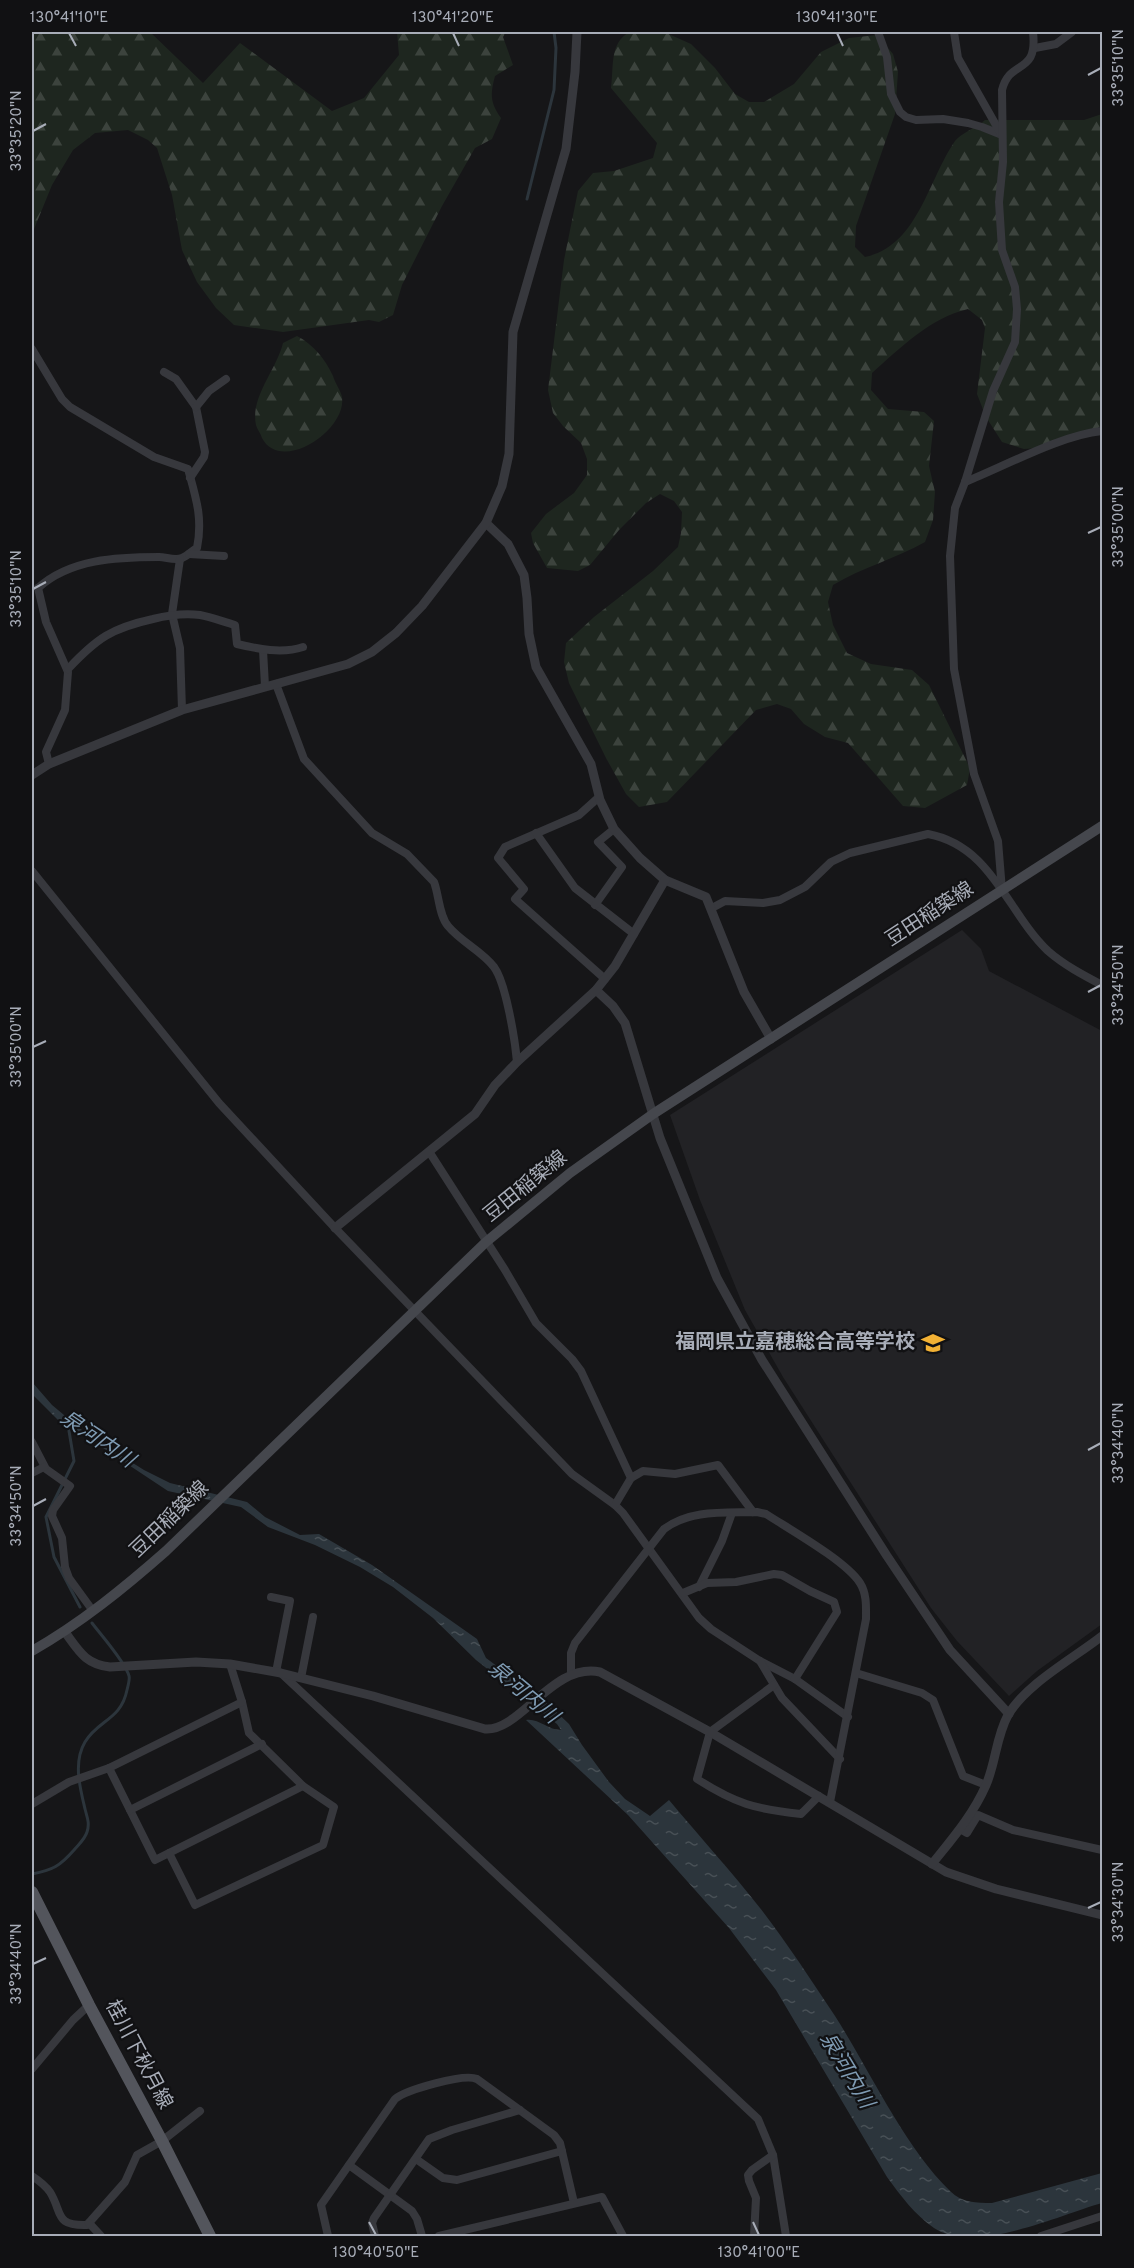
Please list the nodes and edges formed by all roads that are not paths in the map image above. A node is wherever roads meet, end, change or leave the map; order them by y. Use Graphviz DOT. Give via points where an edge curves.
graph roads {
  1 [pos="577,32"];
  2 [pos="878,32"];
  3 [pos="954,32"];
  4 [pos="1033,32"];
  5 [pos="1072,32"];
  6 [pos="1035,48"];
  7 [pos="1002,135"];
  8 [pos="32,349"];
  9 [pos="164,372"];
  10 [pos="226,379"];
  11 [pos="196,407"];
  12 [pos="1102,431"];
  13 [pos="190,478"];
  14 [pos="965,482"];
  15 [pos="486,523"];
  16 [pos="189,554"];
  17 [pos="224,556"];
  18 [pos="180,559"];
  19 [pos="35,586"];
  20 [pos="172,614"];
  21 [pos="303,647"];
  22 [pos="263,650"];
  23 [pos="68,669"];
  24 [pos="276,684"];
  25 [pos="265,686"];
  26 [pos="182,710"];
  27 [pos="49,764"];
  28 [pos="32,773"];
  29 [pos="599,797"];
  30 [pos="1102,826"];
  31 [pos="614,829"];
  32 [pos="536,833"];
  33 [pos="32,871"];
  34 [pos="665,880"];
  35 [pos="1002,890"];
  36 [pos="595,905"];
  37 [pos="712,908"];
  38 [pos="634,934"];
  39 [pos="605,979"];
  40 [pos="1102,985"];
  41 [pos="596,990"];
  42 [pos="771,1039"];
  43 [pos="517,1062"];
  44 [pos="653,1114"];
  45 [pos="430,1152"];
  46 [pos="335,1228"];
  47 [pos="486,1242"];
  48 [pos="414,1310"];
  49 [pos="32,1442"];
  50 [pos="44,1467"];
  51 [pos="32,1473"];
  52 [pos="631,1478"];
  53 [pos="615,1505"];
  54 [pos="753,1512"];
  55 [pos="732,1513"];
  56 [pos="649,1548"];
  57 [pos="699,1587"];
  58 [pos="683,1593"];
  59 [pos="271,1598"];
  60 [pos="93,1611"];
  61 [pos="313,1617"];
  62 [pos="65,1632"];
  63 [pos="1102,1636"];
  64 [pos="32,1651"];
  65 [pos="759,1661"];
  66 [pos="230,1664"];
  67 [pos="856,1672"];
  68 [pos="278,1673"];
  69 [pos="572,1675"];
  70 [pos="301,1678"];
  71 [pos="795,1679"];
  72 [pos="774,1685"];
  73 [pos="242,1701"];
  74 [pos="1009,1714"];
  75 [pos="848,1717"];
  76 [pos="710,1732"];
  77 [pos="262,1744"];
  78 [pos="840,1759"];
  79 [pos="109,1768"];
  80 [pos="986,1785"];
  81 [pos="303,1786"];
  82 [pos="819,1796"];
  83 [pos="831,1802"];
  84 [pos="32,1804"];
  85 [pos="130,1810"];
  86 [pos="960,1829"];
  87 [pos="1102,1850"];
  88 [pos="169,1853"];
  89 [pos="932,1864"];
  90 [pos="32,1892"];
  91 [pos="1102,1915"];
  92 [pos="89,2005"];
  93 [pos="32,2069"];
  94 [pos="520,2110"];
  95 [pos="200,2111"];
  96 [pos="162,2141"];
  97 [pos="562,2151"];
  98 [pos="773,2156"];
  99 [pos="416,2159"];
  100 [pos="349,2165"];
  101 [pos="32,2176"];
  102 [pos="391,2195"];
  103 [pos="574,2203"];
  104 [pos="1102,2216"];
  105 [pos="89,2223"];
  106 [pos="100,2236"];
  107 [pos="210,2236"];
  108 [pos="328,2236"];
  109 [pos="375,2236"];
  110 [pos="422,2236"];
  111 [pos="439,2236"];
  112 [pos="623,2236"];
  113 [pos="754,2236"];
  114 [pos="786,2236"];
  115 [pos="1041,2236"];
  1 -- 15 [label="street" via="566,149 513,332 509,454 502,486"];
  2 -- 7 [label="street" via="887,57 891,93 906,117 968,123"];
  3 -- 7 [label="street" via="958,58"];
  4 -- 6 [label="street"];
  5 -- 6 [label="street" via="1056,44"];
  6 -- 7 [label="street" via="1026,63 1004,82"];
  7 -- 14 [label="street" via="1002,250 1014,287 1015,342 993,391"];
  8 -- 13 [label="street" via="70,407 154,457 188,469"];
  9 -- 11 [label="street" via="176,379"];
  10 -- 11 [label="street"];
  11 -- 13 [label="street" via="205,452"];
  12 -- 14 [label="street" via="1065,440"];
  13 -- 16 [label="street" via="201,529 197,548"];
  14 -- 35 [label="street" via="955,508 950,556 954,669 974,774 998,841"];
  15 -- 24 [label="street" via="422,606 380,646 348,664"];
  15 -- 29 [label="street" via="508,544 524,575 536,667 591,764"];
  16 -- 17 [label="street"];
  16 -- 18 [label="street"];
  18 -- 19 [label="street" via="94,561"];
  18 -- 20 [label="street"];
  19 -- 23 [label="street" via="46,622"];
  20 -- 22 [label="street" via="200,615 236,625 237,644"];
  20 -- 23 [label="street" via="124,626 106,635"];
  20 -- 26 [label="street" via="180,648"];
  21 -- 22 [label="street"];
  22 -- 25 [label="street"];
  23 -- 27 [label="street" via="65,710 46,752"];
  24 -- 25 [label="street"];
  24 -- 43 [label="street" via="304,759 372,832 407,854 430,877 447,926 494,968 506,998"];
  25 -- 26 [label="street"];
  26 -- 27 [label="street"];
  27 -- 28 [label="street"];
  29 -- 31 [label="street"];
  29 -- 32 [label="street" via="579,815"];
  30 -- 35 [label="main road, 豆田稲築線"];
  31 -- 34 [label="street"];
  31 -- 36 [label="street" via="598,842 622,867"];
  32 -- 36 [label="street" via="575,888"];
  32 -- 39 [label="street" via="505,847 498,858 524,889 515,899"];
  33 -- 46 [label="street" via="219,1103"];
  34 -- 37 [label="street" via="706,897"];
  34 -- 38 [label="street"];
  35 -- 37 [label="street" via="989,870 962,848 928,834 850,852 831,862 805,887 780,900 725,901"];
  35 -- 40 [label="street" via="1047,950"];
  35 -- 42 [label="main road, 豆田稲築線"];
  36 -- 38 [label="street"];
  37 -- 42 [label="street" via="744,992"];
  38 -- 39 [label="street"];
  39 -- 41 [label="street"];
  41 -- 43 [label="street"];
  41 -- 44 [label="street" via="625,1023"];
  42 -- 44 [label="main road, 豆田稲築線"];
  43 -- 45 [label="street" via="475,1114"];
  44 -- 47 [label="main road, 豆田稲築線" via="570,1173"];
  44 -- 74 [label="street" via="717,1278 762,1360 950,1650"];
  45 -- 46 [label="street"];
  45 -- 47 [label="street"];
  46 -- 48 [label="street"];
  47 -- 48 [label="main road, 豆田稲築線"];
  47 -- 52 [label="street" via="536,1323 580,1371"];
  48 -- 53 [label="street" via="572,1474"];
  48 -- 60 [label="main road, 豆田稲築線" via="194,1524"];
  49 -- 50 [label="street"];
  50 -- 51 [label="street"];
  50 -- 60 [label="street" via="70,1486 52,1516 62,1538 69,1578"];
  52 -- 53 [label="street"];
  52 -- 54 [label="street" via="644,1471 675,1474 718,1465"];
  53 -- 56 [label="street"];
  54 -- 55 [label="street"];
  54 -- 67 [label="street" via="766,1514 795,1532 840,1563 860,1583 866,1613"];
  55 -- 56 [label="street" via="685,1517 664,1529"];
  55 -- 57 [label="street"];
  56 -- 58 [label="street"];
  56 -- 69 [label="street" via="575,1643 571,1653"];
  57 -- 58 [label="street"];
  57 -- 71 [label="street" via="774,1574 834,1602 837,1612"];
  58 -- 65 [label="street" via="711,1629"];
  59 -- 68 [label="street" via="290,1601"];
  60 -- 62 [label="main road, 豆田稲築線"];
  61 -- 70 [label="street"];
  62 -- 64 [label="main road, 豆田稲築線"];
  62 -- 66 [label="street" via="82,1655 96,1665"];
  63 -- 74 [label="street" via="1040,1683"];
  65 -- 71 [label="street"];
  65 -- 72 [label="street"];
  66 -- 68 [label="street"];
  66 -- 73 [label="street"];
  67 -- 75 [label="street"];
  67 -- 80 [label="street" via="933,1700 963,1776"];
  68 -- 70 [label="street"];
  68 -- 98 [label="street" via="758,2119"];
  69 -- 70 [label="street" via="498,1727 485,1729"];
  69 -- 76 [label="street" via="593,1671 607,1675"];
  71 -- 75 [label="street"];
  72 -- 76 [label="street"];
  72 -- 78 [label="street"];
  73 -- 77 [label="street" via="249,1733"];
  73 -- 79 [label="street"];
  74 -- 80 [label="street" via="996,1744"];
  75 -- 78 [label="street"];
  76 -- 82 [label="street"];
  76 -- 82 [label="street" via="697,1779 720,1794 744,1805 801,1814"];
  77 -- 81 [label="street"];
  77 -- 85 [label="street"];
  78 -- 83 [label="street"];
  79 -- 84 [label="street" via="69,1782"];
  79 -- 85 [label="street"];
  80 -- 86 [label="street"];
  81 -- 88 [label="street"];
  81 -- 88 [label="street" via="334,1807 323,1845 195,1905"];
  82 -- 83 [label="street"];
  83 -- 89 [label="street"];
  85 -- 88 [label="street" via="155,1860"];
  86 -- 87 [label="street" via="967,1833 978,1815 1013,1830"];
  86 -- 89 [label="street"];
  89 -- 91 [label="street" via="965,1880"];
  90 -- 92 [label="main road, 桂川下秋月線"];
  92 -- 93 [label="street"];
  92 -- 96 [label="main road, 桂川下秋月線"];
  94 -- 97 [label="street" via="554,2135"];
  94 -- 99 [label="street" via="436,2135"];
  94 -- 100 [label="street" via="472,2077 401,2094"];
  95 -- 96 [label="street"];
  96 -- 105 [label="street" via="137,2155 125,2182"];
  96 -- 107 [label="main road, 桂川下秋月線"];
  97 -- 99 [label="street" via="457,2180 443,2178"];
  97 -- 103 [label="street"];
  98 -- 113 [label="street" via="748,2175 756,2198"];
  98 -- 114 [label="street"];
  99 -- 102 [label="street"];
  100 -- 102 [label="street"];
  100 -- 108 [label="street" via="321,2205"];
  101 -- 105 [label="street" via="46,2186 65,2223"];
  102 -- 109 [label="street" via="372,2223"];
  102 -- 110 [label="street" via="412,2211"];
  103 -- 111 [label="street"];
  103 -- 112 [label="street" via="605,2199"];
  104 -- 115 [label="street"];
  105 -- 106 [label="street"];
}
